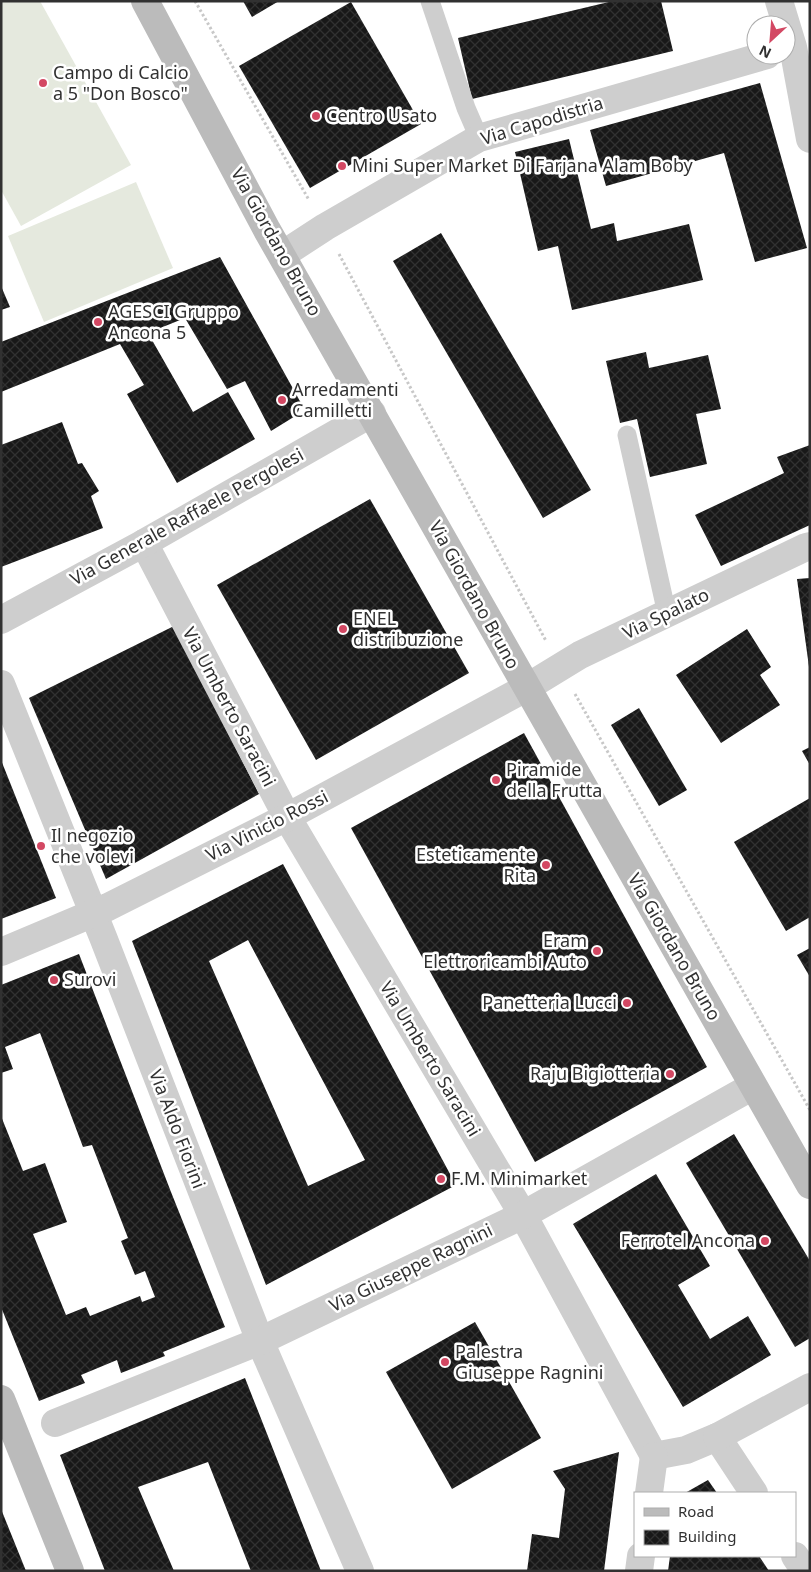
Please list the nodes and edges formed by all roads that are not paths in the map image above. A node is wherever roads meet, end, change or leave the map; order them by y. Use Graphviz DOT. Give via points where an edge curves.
graph roads {
  1 [pos="145,1"];
  2 [pos="430,1"];
  3 [pos="779,1"];
  4 [pos="782,15"];
  5 [pos="746,61"];
  6 [pos="794,65"];
  7 [pos="479,138"];
  8 [pos="810,139"];
  9 [pos="282,255"];
  10 [pos="372,413"];
  11 [pos="627,435"];
  12 [pos="144,543"];
  13 [pos="810,546"];
  14 [pos="668,614"];
  15 [pos="1,620"];
  16 [pos="1,684"];
  17 [pos="526,688"];
  18 [pos="287,817"];
  19 [pos="93,914"];
  20 [pos="1,952"];
  21 [pos="754,1086"];
  22 [pos="810,1185"];
  23 [pos="522,1215"];
  24 [pos="260,1340"];
  25 [pos="810,1387"];
  26 [pos="1,1398"];
  27 [pos="56,1423"];
  28 [pos="717,1437"];
  29 [pos="654,1456"];
  30 [pos="649,1492"];
  31 [pos="753,1492"];
  32 [pos="641,1557"];
  33 [pos="796,1557"];
  34 [pos="70,1571"];
  35 [pos="360,1571"];
  36 [pos="639,1571"];
  37 [pos="805,1571"];
  1 -- 9 [label="main road, Via Giordano Bruno"];
  2 -- 7 [label="lane"];
  3 -- 4 [label="street"];
  5 -- 7 [label="street, Via Capodistria"];
  6 -- 8 [label="street"];
  7 -- 9 [label="street, Via Capodistria"];
  9 -- 10 [label="main road, Via Giordano Bruno"];
  10 -- 12 [label="street, Via Generale Raffaele Pergolesi"];
  10 -- 17 [label="main road, Via Giordano Bruno"];
  11 -- 14 [label="lane"];
  12 -- 15 [label="street, Via Generale Raffaele Pergolesi"];
  12 -- 18 [label="street, Via Umberto Saracini"];
  13 -- 14 [label="street, Via Spalato"];
  14 -- 17 [label="street, Via Spalato" via="580,655"];
  16 -- 19 [label="street, Via Aldo Fiorini"];
  17 -- 18 [label="street, Via Vinicio Rossi"];
  17 -- 21 [label="main road, Via Giordano Bruno"];
  18 -- 19 [label="street, Via Vinicio Rossi"];
  18 -- 23 [label="street, Via Umberto Saracini"];
  19 -- 20 [label="street, Via Vinicio Rossi"];
  19 -- 24 [label="street, Via Aldo Fiorini"];
  21 -- 22 [label="main road, Via Giordano Bruno"];
  21 -- 23 [label="street, Via Giuseppe Ragnini"];
  23 -- 24 [label="street, Via Giuseppe Ragnini"];
  23 -- 29 [label="street, Via Umberto Saracini"];
  24 -- 27 [label="street, Via Giuseppe Ragnini"];
  24 -- 35 [label="street, Via Aldo Fiorini"];
  25 -- 28 [label="street"];
  26 -- 34 [label="main road"];
  28 -- 29 [label="street" via="686,1450"];
  28 -- 31 [label="street"];
  29 -- 30 [label="street"];
  32 -- 36 [label="street"];
  33 -- 37 [label="street"];
}
